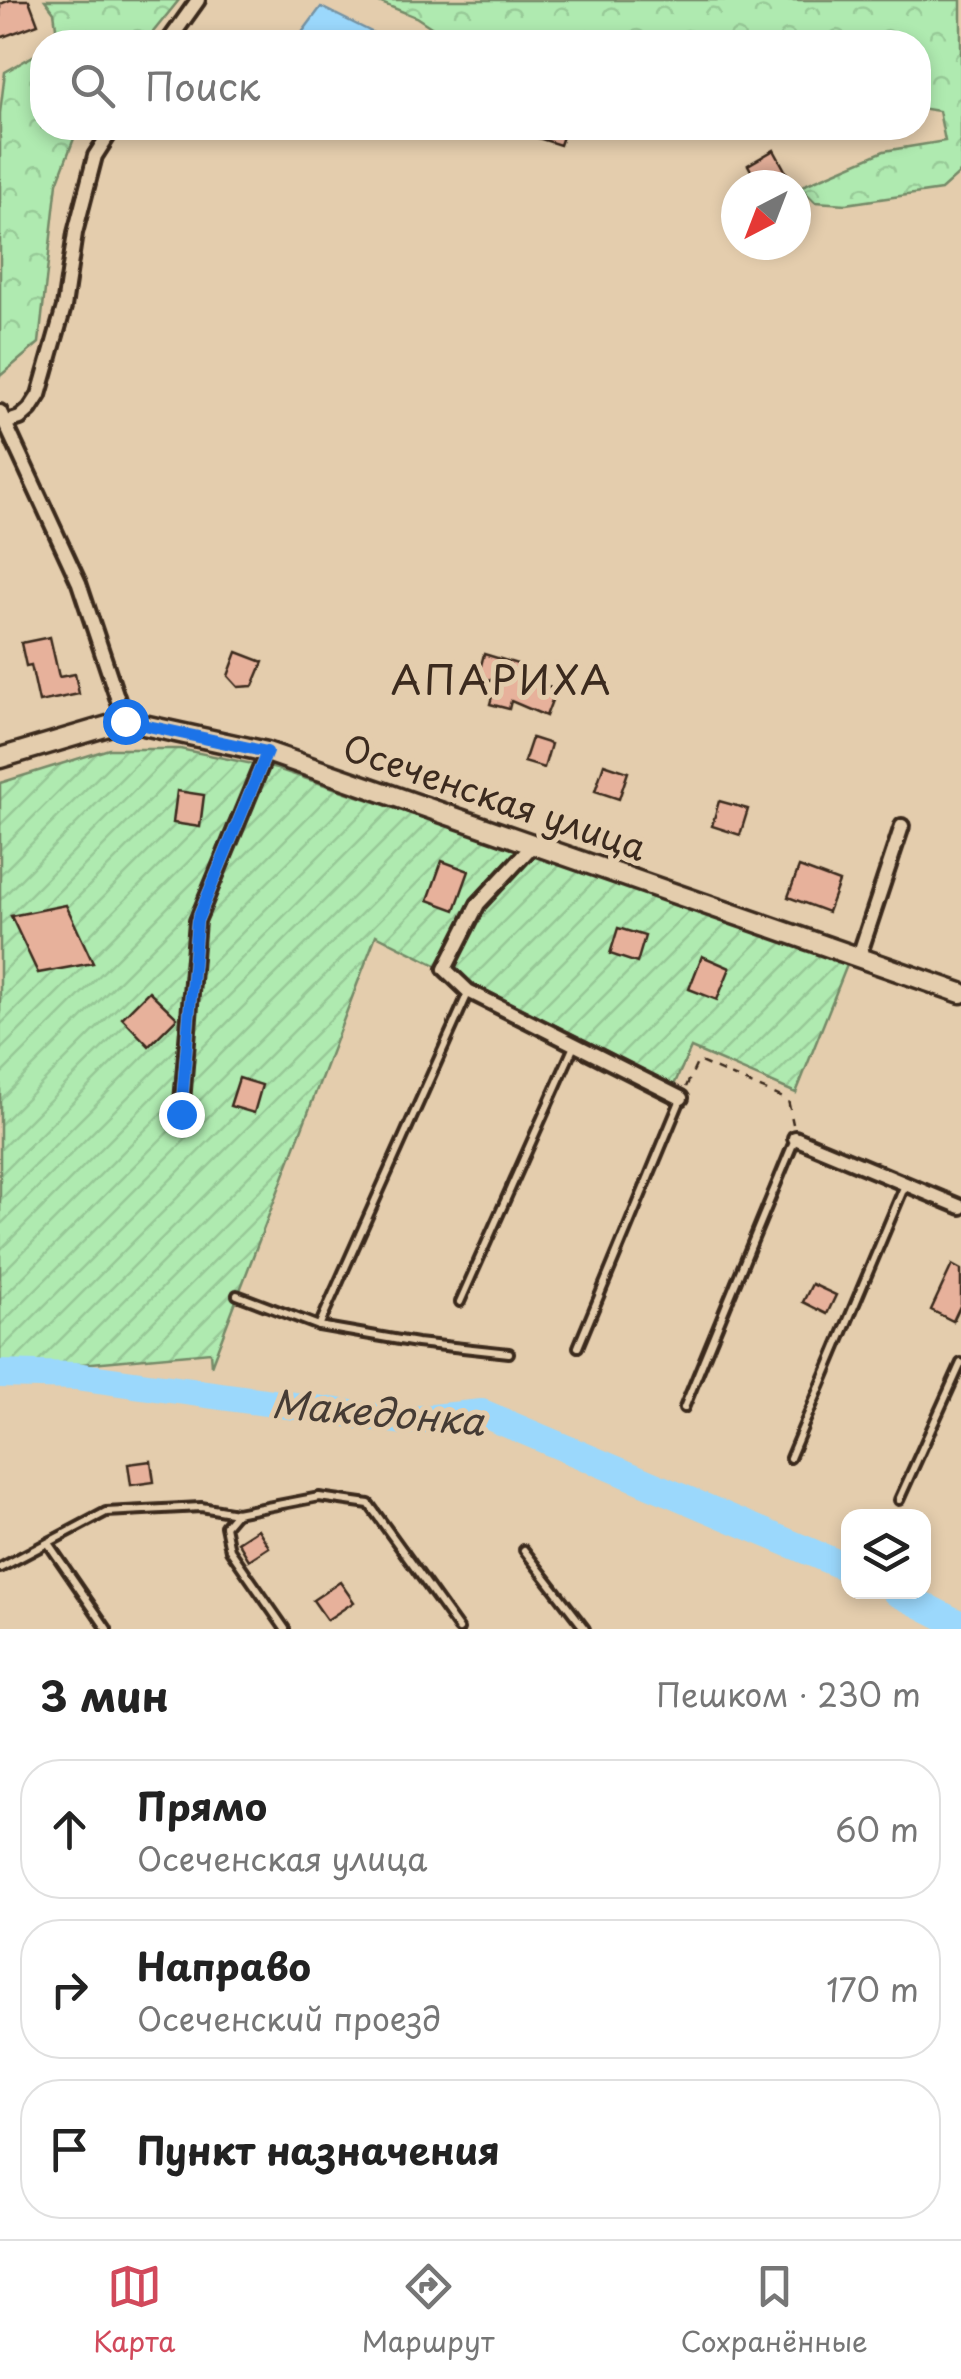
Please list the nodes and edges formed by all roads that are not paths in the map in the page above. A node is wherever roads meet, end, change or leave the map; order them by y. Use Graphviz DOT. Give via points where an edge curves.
graph roads {
  1 [pos="198,0"];
  2 [pos="177,30"];
  3 [pos="106,140"];
  4 [pos="2,418"];
  5 [pos="125,721"];
  6 [pos="267,752"];
  7 [pos="0,758"];
  8 [pos="902,826"];
  9 [pos="534,844"];
  10 [pos="859,956"];
  11 [pos="468,992"];
  12 [pos="961,993"];
  13 [pos="574,1045"];
  14 [pos="681,1098"];
  15 [pos="181,1114"];
  16 [pos="796,1138"];
  17 [pos="906,1184"];
  18 [pos="961,1206"];
  19 [pos="237,1295"];
  20 [pos="460,1302"];
  21 [pos="319,1326"];
  22 [pos="578,1346"];
  23 [pos="510,1352"];
  24 [pos="961,1363"];
  25 [pos="684,1408"];
  26 [pos="790,1458"];
  27 [pos="900,1500"];
  28 [pos="236,1513"];
  29 [pos="48,1543"];
  30 [pos="524,1550"];
  31 [pos="0,1568"];
  32 [pos="107,1629"];
  33 [pos="285,1629"];
  34 [pos="459,1629"];
  35 [pos="585,1629"];
  1 -- 2 [label="street"];
  3 -- 4 [label="street" via="75,233 64,307 39,394 20,418"];
  4 -- 5 [label="street" via="79,583"];
  5 -- 6 [label="street, Осеченская улица"];
  5 -- 7 [label="street, Осеченская улица"];
  6 -- 9 [label="street, Осеченская улица"];
  6 -- 15 [label="street" via="197,921"];
  8 -- 10 [label="street"];
  9 -- 10 [label="street, Осеченская улица"];
  9 -- 11 [label="street" via="478,904 445,969"];
  10 -- 12 [label="street, Осеченская улица"];
  11 -- 13 [label="street"];
  11 -- 21 [label="lane"];
  13 -- 14 [label="street"];
  13 -- 20 [label="lane"];
  14 -- 22 [label="lane"];
  16 -- 17 [label="street"];
  16 -- 25 [label="lane"];
  17 -- 18 [label="street"];
  17 -- 26 [label="lane"];
  19 -- 21 [label="lane"];
  21 -- 23 [label="lane"];
  24 -- 27 [label="lane"];
  28 -- 29 [label="lane" via="202,1507 106,1512"];
  28 -- 33 [label="lane" via="225,1526 230,1550"];
  28 -- 34 [label="lane" via="320,1497 370,1504"];
  29 -- 31 [label="lane"];
  29 -- 32 [label="lane"];
  30 -- 35 [label="lane"];
}
